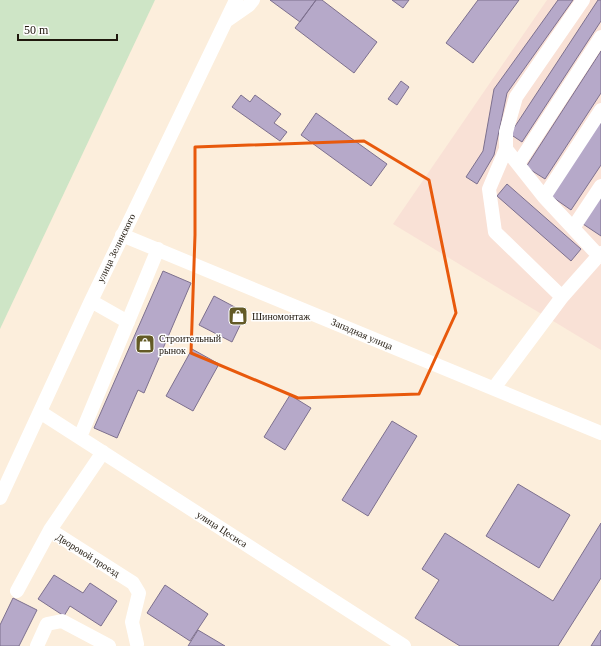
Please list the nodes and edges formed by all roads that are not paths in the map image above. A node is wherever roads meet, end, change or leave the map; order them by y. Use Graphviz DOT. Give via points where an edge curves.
graph roads {
  1 [pos="236,0"];
  2 [pos="253,0"];
  3 [pos="584,0"];
  4 [pos="226,21"];
  5 [pos="601,37"];
  6 [pos="601,110"];
  7 [pos="506,149"];
  8 [pos="518,164"];
  9 [pos="601,186"];
  10 [pos="544,197"];
  11 [pos="573,228"];
  12 [pos="122,235"];
  13 [pos="158,249"];
  14 [pos="600,255"];
  15 [pos="562,297"];
  16 [pos="90,301"];
  17 [pos="128,322"];
  18 [pos="494,388"];
  19 [pos="40,412"];
  20 [pos="601,433"];
  21 [pos="80,437"];
  22 [pos="103,452"];
  23 [pos="0,498"];
  24 [pos="50,530"];
  25 [pos="16,591"];
  26 [pos="135,645"];
  27 [pos="37,646"];
  28 [pos="109,646"];
  29 [pos="404,646"];
  1 -- 4 [label="street, улица Зелинского"];
  2 -- 4 [label="street"];
  3 -- 7 [label="street" via="516,97 506,132"];
  4 -- 12 [label="street, улица Зелинского"];
  5 -- 8 [label="street"];
  6 -- 10 [label="street"];
  7 -- 8 [label="street"];
  7 -- 15 [label="street" via="489,189 495,232"];
  8 -- 10 [label="street"];
  9 -- 11 [label="street"];
  10 -- 11 [label="street"];
  11 -- 14 [label="street"];
  12 -- 13 [label="street, Западная улица"];
  12 -- 16 [label="street, улица Зелинского"];
  13 -- 17 [label="street"];
  13 -- 18 [label="street, Западная улица"];
  14 -- 15 [label="street"];
  15 -- 18 [label="street"];
  16 -- 17 [label="street"];
  16 -- 19 [label="street, улица Зелинского"];
  17 -- 21 [label="street"];
  18 -- 20 [label="street, Западная улица"];
  19 -- 21 [label="street, улица Цесиса"];
  19 -- 23 [label="street, улица Зелинского"];
  21 -- 22 [label="street, улица Цесиса"];
  22 -- 24 [label="street, Дворовой проезд"];
  22 -- 29 [label="street, улица Цесиса"];
  24 -- 25 [label="street"];
  24 -- 26 [label="street, Дворовой проезд" via="133,583 139,593 132,622"];
  27 -- 28 [label="street" via="47,624 62,621"];
}
